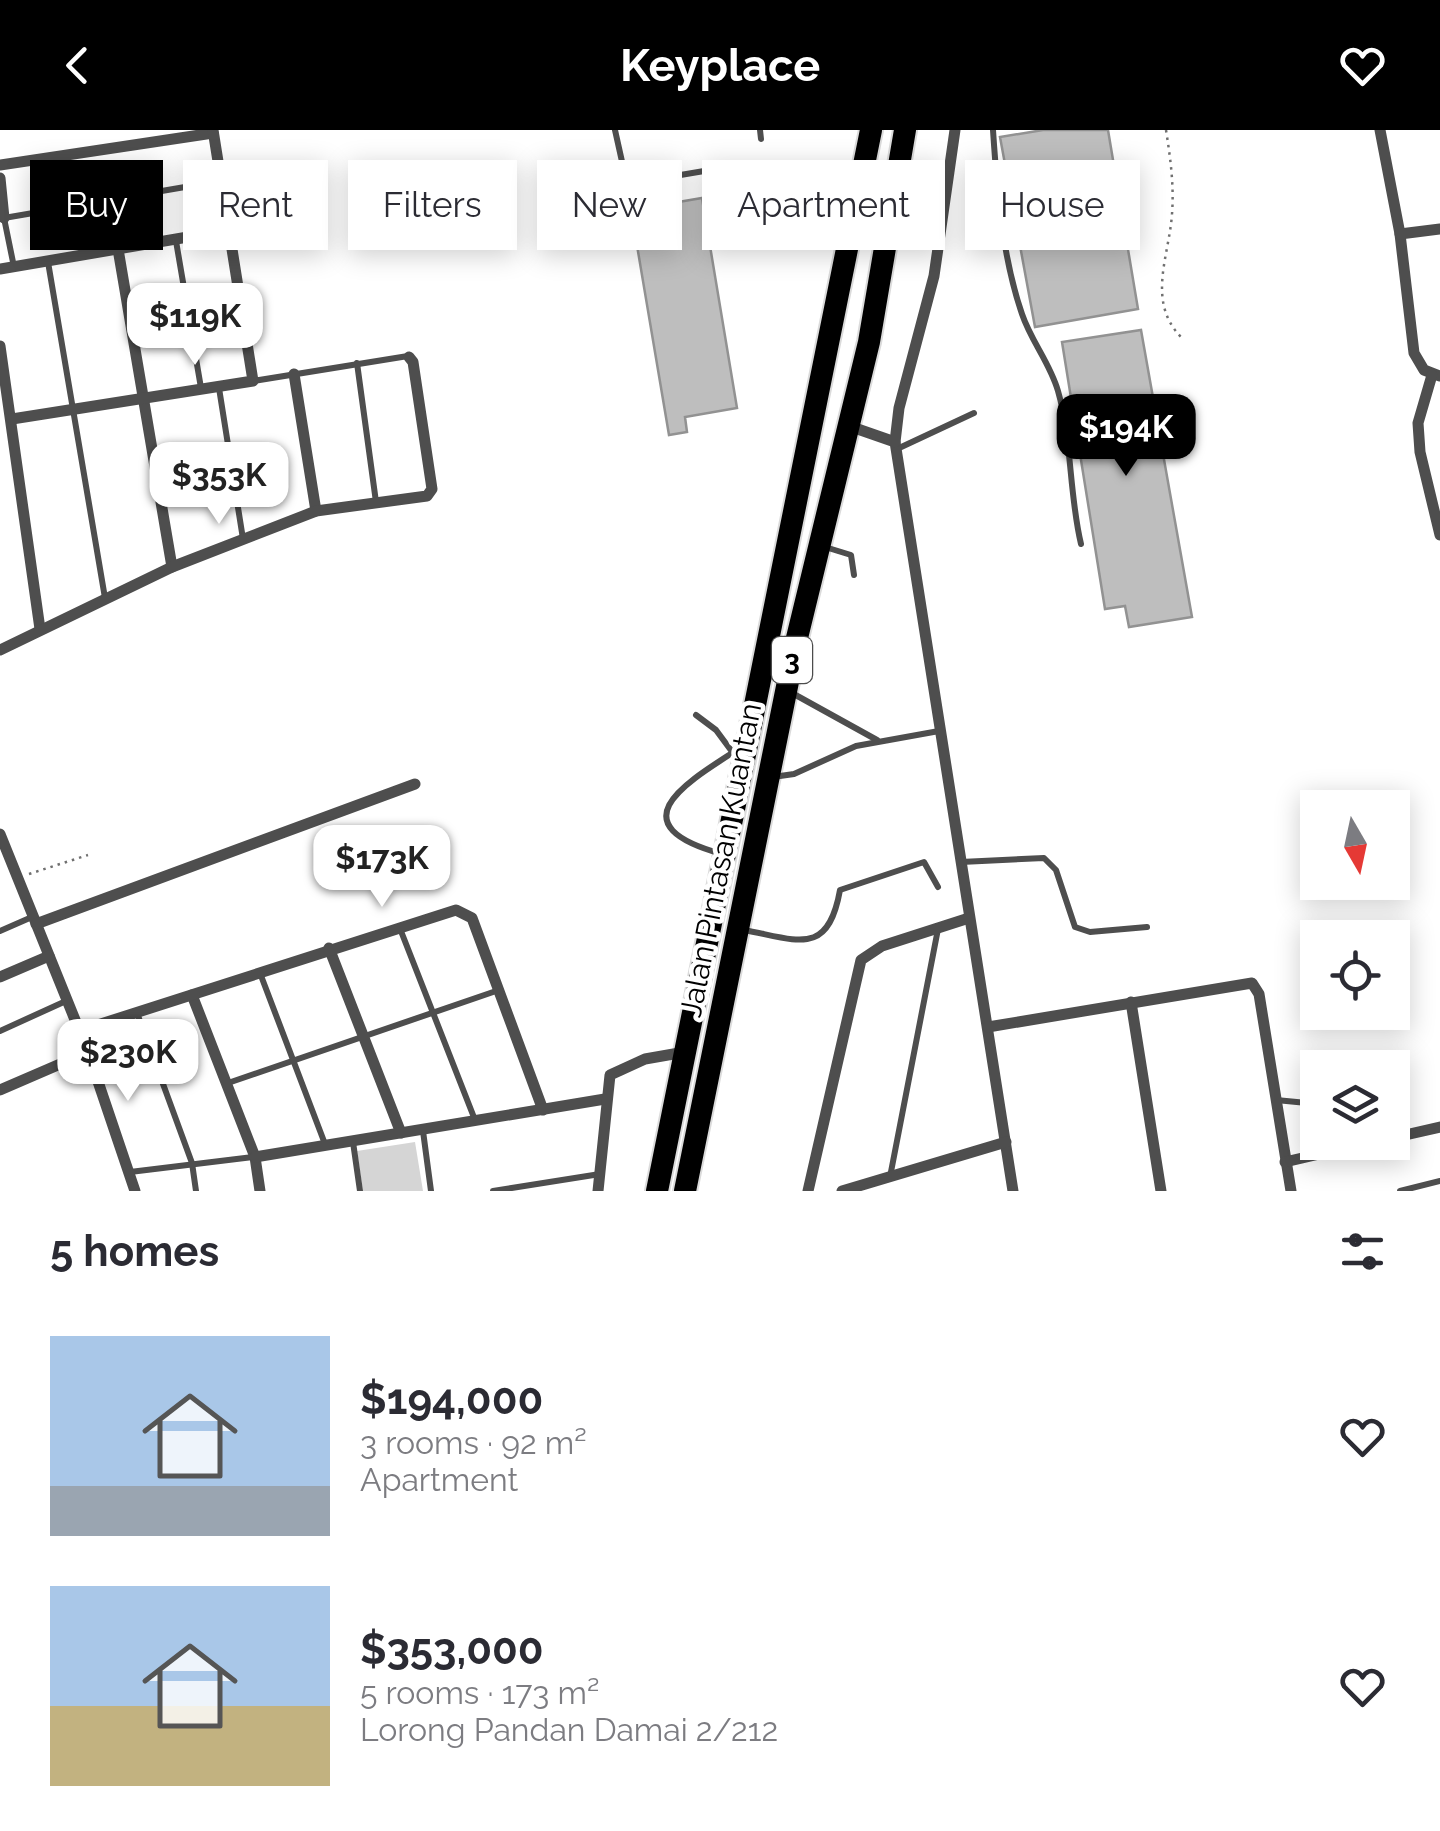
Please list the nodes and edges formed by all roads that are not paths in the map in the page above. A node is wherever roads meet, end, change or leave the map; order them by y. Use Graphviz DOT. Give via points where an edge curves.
graph roads {
  1 [pos="615,130"];
  2 [pos="872,130"];
  3 [pos="905,130"];
  4 [pos="955,130"];
  5 [pos="993,130"];
  6 [pos="1380,130"];
  7 [pos="213,131"];
  8 [pos="218,160"];
  9 [pos="0,165"];
  10 [pos="702,171"];
  11 [pos="0,178"];
  12 [pos="183,188"];
  13 [pos="4,218"];
  14 [pos="1440,229"];
  15 [pos="1400,234"];
  16 [pos="183,238"];
  17 [pos="175,239"];
  18 [pos="163,241"];
  19 [pos="112,250"];
  20 [pos="118,250"];
  21 [pos="232,250"];
  22 [pos="48,261"];
  23 [pos="14,267"];
  24 [pos="0,269"];
  25 [pos="0,346"];
  26 [pos="409,357"];
  27 [pos="357,362"];
  28 [pos="294,374"];
  29 [pos="1436,375"];
  30 [pos="252,381"];
  31 [pos="218,386"];
  32 [pos="201,388"];
  33 [pos="143,396"];
  34 [pos="73,408"];
  35 [pos="974,413"];
  36 [pos="12,419"];
  37 [pos="849,426"];
  38 [pos="896,446"];
  39 [pos="376,502"];
  40 [pos="316,510"];
  41 [pos="1440,535"];
  42 [pos="243,540"];
  43 [pos="1081,544"];
  44 [pos="819,546"];
  45 [pos="172,566"];
  46 [pos="854,576"];
  47 [pos="104,598"];
  48 [pos="40,628"];
  49 [pos="0,650"];
  50 [pos="786,690"];
  51 [pos="696,715"];
  52 [pos="939,730"];
  53 [pos="879,741"];
  54 [pos="741,747"];
  55 [pos="768,778"];
  56 [pos="416,784"];
  57 [pos="0,834"];
  58 [pos="727,856"];
  59 [pos="960,862"];
  60 [pos="0,874"];
  61 [pos="16,874"];
  62 [pos="938,887"];
  63 [pos="970,918"];
  64 [pos="34,920"];
  65 [pos="399,926"];
  66 [pos="1147,927"];
  67 [pos="738,928"];
  68 [pos="938,929"];
  69 [pos="0,931"];
  70 [pos="329,948"];
  71 [pos="48,956"];
  72 [pos="260,972"];
  73 [pos="0,977"];
  74 [pos="499,990"];
  75 [pos="192,995"];
  76 [pos="67,1001"];
  77 [pos="1131,1002"];
  78 [pos="137,1012"];
  79 [pos="433,1014"];
  80 [pos="988,1027"];
  81 [pos="0,1031"];
  82 [pos="79,1031"];
  83 [pos="363,1035"];
  84 [pos="88,1052"];
  85 [pos="686,1052"];
  86 [pos="293,1060"];
  87 [pos="226,1084"];
  88 [pos="0,1090"];
  89 [pos="605,1100"];
  90 [pos="1274,1100"];
  91 [pos="1300,1102"];
  92 [pos="543,1110"];
  93 [pos="475,1121"];
  94 [pos="1440,1127"];
  95 [pos="423,1130"];
  96 [pos="401,1133"];
  97 [pos="1410,1134"];
  98 [pos="352,1141"];
  99 [pos="1006,1142"];
  100 [pos="326,1146"];
  101 [pos="255,1158"];
  102 [pos="1300,1159"];
  103 [pos="1285,1162"];
  104 [pos="192,1163"];
  105 [pos="130,1172"];
  106 [pos="600,1174"];
  107 [pos="890,1176"];
  108 [pos="1440,1181"];
  109 [pos="134,1190"];
  110 [pos="118,1191"];
  111 [pos="196,1191"];
  112 [pos="260,1191"];
  113 [pos="360,1191"];
  114 [pos="430,1191"];
  115 [pos="492,1191"];
  116 [pos="598,1191"];
  117 [pos="658,1191"];
  118 [pos="685,1191"];
  119 [pos="808,1191"];
  120 [pos="842,1191"];
  121 [pos="1013,1191"];
  122 [pos="1161,1191"];
  123 [pos="1291,1191"];
  124 [pos="1400,1191"];
  1 -- 10 [label="lane" via="627,184"];
  2 -- 54 [label="highway, Jalan Pintasan Kuantan / 3"];
  3 -- 37 [label="highway, Jalan Pintasan Kuantan / 3"];
  4 -- 38 [label="street" via="934,276 899,408"];
  5 -- 43 [label="lane" via="1015,289 1060,395"];
  6 -- 15 [label="street"];
  7 -- 8 [label="street"];
  7 -- 9 [label="street"];
  11 -- 13 [label="street"];
  12 -- 13 [label="lane"];
  13 -- 23 [label="lane"];
  14 -- 15 [label="street"];
  15 -- 29 [label="street" via="1414,353"];
  16 -- 17 [label="street"];
  17 -- 18 [label="street"];
  17 -- 32 [label="lane"];
  19 -- 22 [label="street"];
  20 -- 33 [label="street"];
  21 -- 30 [label="street"];
  22 -- 23 [label="street"];
  22 -- 34 [label="lane"];
  23 -- 24 [label="street"];
  25 -- 36 [label="street"];
  26 -- 27 [label="lane"];
  26 -- 39 [label="street" via="432,489 426,496"];
  27 -- 28 [label="lane"];
  27 -- 39 [label="lane"];
  28 -- 30 [label="lane"];
  28 -- 40 [label="street"];
  29 -- 41 [label="street" via="1418,423"];
  30 -- 31 [label="street"];
  31 -- 32 [label="street"];
  31 -- 42 [label="lane"];
  32 -- 33 [label="street"];
  33 -- 34 [label="street"];
  33 -- 45 [label="street"];
  34 -- 36 [label="street"];
  34 -- 47 [label="lane"];
  35 -- 38 [label="lane"];
  36 -- 48 [label="street"];
  37 -- 38 [label="street"];
  37 -- 44 [label="highway, Jalan Pintasan Kuantan / 3"];
  38 -- 52 [label="street"];
  39 -- 40 [label="street"];
  40 -- 42 [label="street"];
  42 -- 45 [label="street"];
  44 -- 46 [label="lane" via="852,555"];
  44 -- 50 [label="highway, Jalan Pintasan Kuantan / 3"];
  45 -- 47 [label="street"];
  47 -- 48 [label="street"];
  48 -- 49 [label="street"];
  50 -- 53 [label="lane"];
  50 -- 55 [label="highway, Jalan Pintasan Kuantan / 3"];
  51 -- 54 [label="lane"];
  52 -- 53 [label="lane"];
  52 -- 59 [label="street"];
  53 -- 55 [label="lane"];
  54 -- 58 [label="highway, Jalan Pintasan Kuantan / 3"];
  54 -- 58 [label="lane" via="676,792 668,814 678,840"];
  55 -- 67 [label="highway, Jalan Pintasan Kuantan / 3"];
  56 -- 64 [label="street"];
  57 -- 61 [label="street"];
  58 -- 85 [label="highway, Jalan Pintasan Kuantan / 3"];
  59 -- 63 [label="street"];
  59 -- 66 [label="lane" via="1044,858 1056,870 1075,928"];
  60 -- 61 [label="street"];
  61 -- 64 [label="street"];
  62 -- 67 [label="lane" via="924,862 840,890 834,920 821,936 798,940"];
  63 -- 68 [label="street"];
  63 -- 80 [label="street"];
  64 -- 69 [label="lane"];
  64 -- 71 [label="street"];
  65 -- 70 [label="street"];
  65 -- 74 [label="street" via="466,912"];
  65 -- 79 [label="lane"];
  67 -- 118 [label="highway, Jalan Pintasan Kuantan / 3"];
  68 -- 107 [label="lane"];
  68 -- 119 [label="street" via="882,946 861,960"];
  70 -- 72 [label="street"];
  70 -- 83 [label="street"];
  71 -- 73 [label="street"];
  71 -- 76 [label="street"];
  72 -- 75 [label="street"];
  72 -- 86 [label="lane"];
  74 -- 79 [label="lane"];
  74 -- 92 [label="street"];
  75 -- 78 [label="street"];
  75 -- 87 [label="street"];
  76 -- 81 [label="lane"];
  76 -- 82 [label="street"];
  77 -- 80 [label="street"];
  77 -- 90 [label="street" via="1252,983"];
  77 -- 122 [label="street"];
  78 -- 82 [label="street"];
  78 -- 104 [label="lane"];
  79 -- 83 [label="lane"];
  79 -- 93 [label="lane"];
  80 -- 99 [label="street"];
  82 -- 84 [label="street"];
  83 -- 86 [label="lane"];
  83 -- 96 [label="street"];
  84 -- 88 [label="street"];
  84 -- 105 [label="street"];
  85 -- 89 [label="street" via="616,1070"];
  85 -- 117 [label="highway, Jalan Pintasan Kuantan / 3"];
  86 -- 87 [label="lane"];
  86 -- 100 [label="lane"];
  87 -- 101 [label="street"];
  89 -- 92 [label="street"];
  89 -- 106 [label="street"];
  90 -- 91 [label="lane"];
  90 -- 103 [label="street"];
  92 -- 93 [label="street"];
  93 -- 95 [label="street"];
  94 -- 97 [label="street"];
  95 -- 96 [label="street"];
  95 -- 114 [label="lane"];
  96 -- 98 [label="street"];
  98 -- 100 [label="street"];
  98 -- 113 [label="lane"];
  99 -- 107 [label="street"];
  99 -- 121 [label="street"];
  100 -- 101 [label="street"];
  101 -- 104 [label="lane"];
  101 -- 112 [label="street"];
  102 -- 103 [label="street"];
  103 -- 123 [label="street"];
  104 -- 105 [label="lane"];
  104 -- 111 [label="lane"];
  105 -- 109 [label="street"];
  106 -- 115 [label="lane"];
  106 -- 116 [label="street"];
  107 -- 120 [label="street"];
  108 -- 124 [label="lane"];
  109 -- 110 [label="street"];
}
